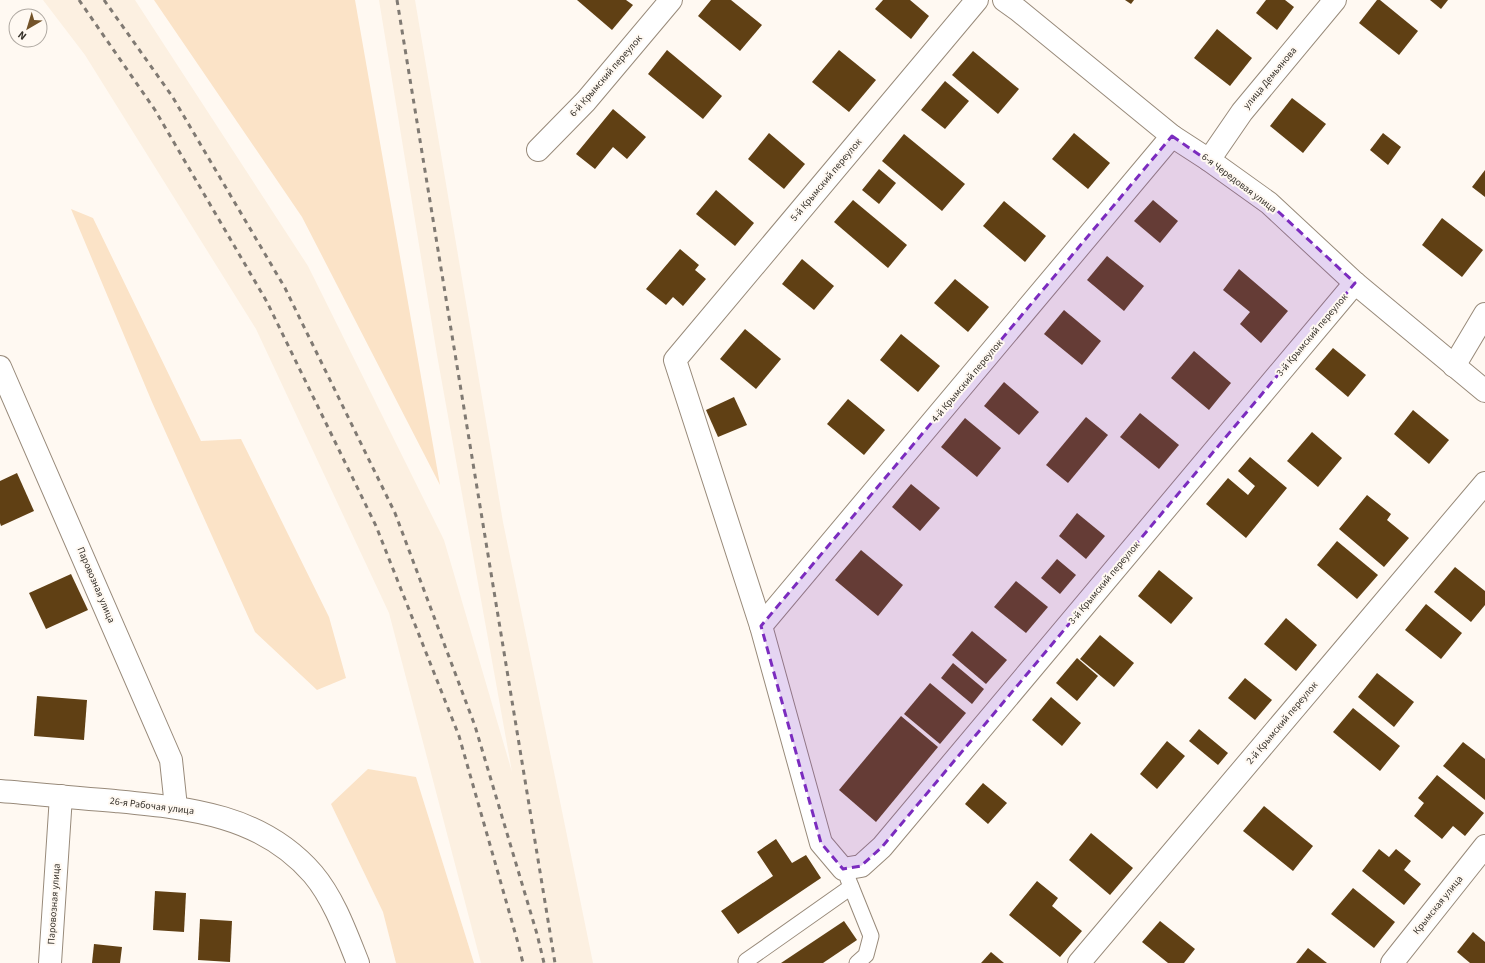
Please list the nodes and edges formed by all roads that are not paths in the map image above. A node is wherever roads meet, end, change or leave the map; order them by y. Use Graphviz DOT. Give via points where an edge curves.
graph roads {
  1 [pos="671,0"];
  2 [pos="977,0"];
  3 [pos="1335,0"];
  4 [pos="1016,3"];
  5 [pos="1172,136"];
  6 [pos="538,150"];
  7 [pos="1209,160"];
  8 [pos="1355,283"];
  9 [pos="1485,314"];
  10 [pos="1454,366"];
  11 [pos="0,367"];
  12 [pos="1485,391"];
  13 [pos="1485,483"];
  14 [pos="761,626"];
  15 [pos="0,791"];
  16 [pos="62,796"];
  17 [pos="176,807"];
  18 [pos="1485,846"];
  19 [pos="847,878"];
  20 [pos="746,961"];
  21 [pos="50,963"];
  22 [pos="358,963"];
  23 [pos="857,963"];
  24 [pos="1079,963"];
  25 [pos="1392,963"];
  1 -- 6 [label="street, 6-й Крымский переулок" via="586,101"];
  2 -- 14 [label="street, 5-й Крымский переулок" via="675,360"];
  3 -- 7 [label="street, улица Демьянова" via="1242,112"];
  4 -- 5 [label="street, 6-я Чередовая улица"];
  5 -- 7 [label="street, 6-я Чередовая улица"];
  5 -- 14 [label="street, 4-й Крымский переулок"];
  7 -- 8 [label="street, 6-я Чередовая улица" via="1269,203"];
  8 -- 10 [label="street, 6-я Чередовая улица"];
  8 -- 19 [label="street, 3-й Крымский переулок" via="882,848"];
  9 -- 10 [label="street"];
  10 -- 12 [label="street, 6-я Чередовая улица"];
  11 -- 17 [label="street, Паровозная улица" via="171,760"];
  13 -- 24 [label="street, 2-й Крымский переулок"];
  14 -- 19 [label="street" via="821,843"];
  15 -- 16 [label="street, 26-я Рабочая улица"];
  16 -- 17 [label="street, 26-я Рабочая улица"];
  16 -- 21 [label="street, Паровозная улица"];
  17 -- 22 [label="street, 26-я Рабочая улица" via="234,820 263,834 294,855 314,875 336,910"];
  18 -- 25 [label="street, Крымская улица"];
  19 -- 20 [label="lane"];
  19 -- 23 [label="lane" via="871,936 866,956"];
}
